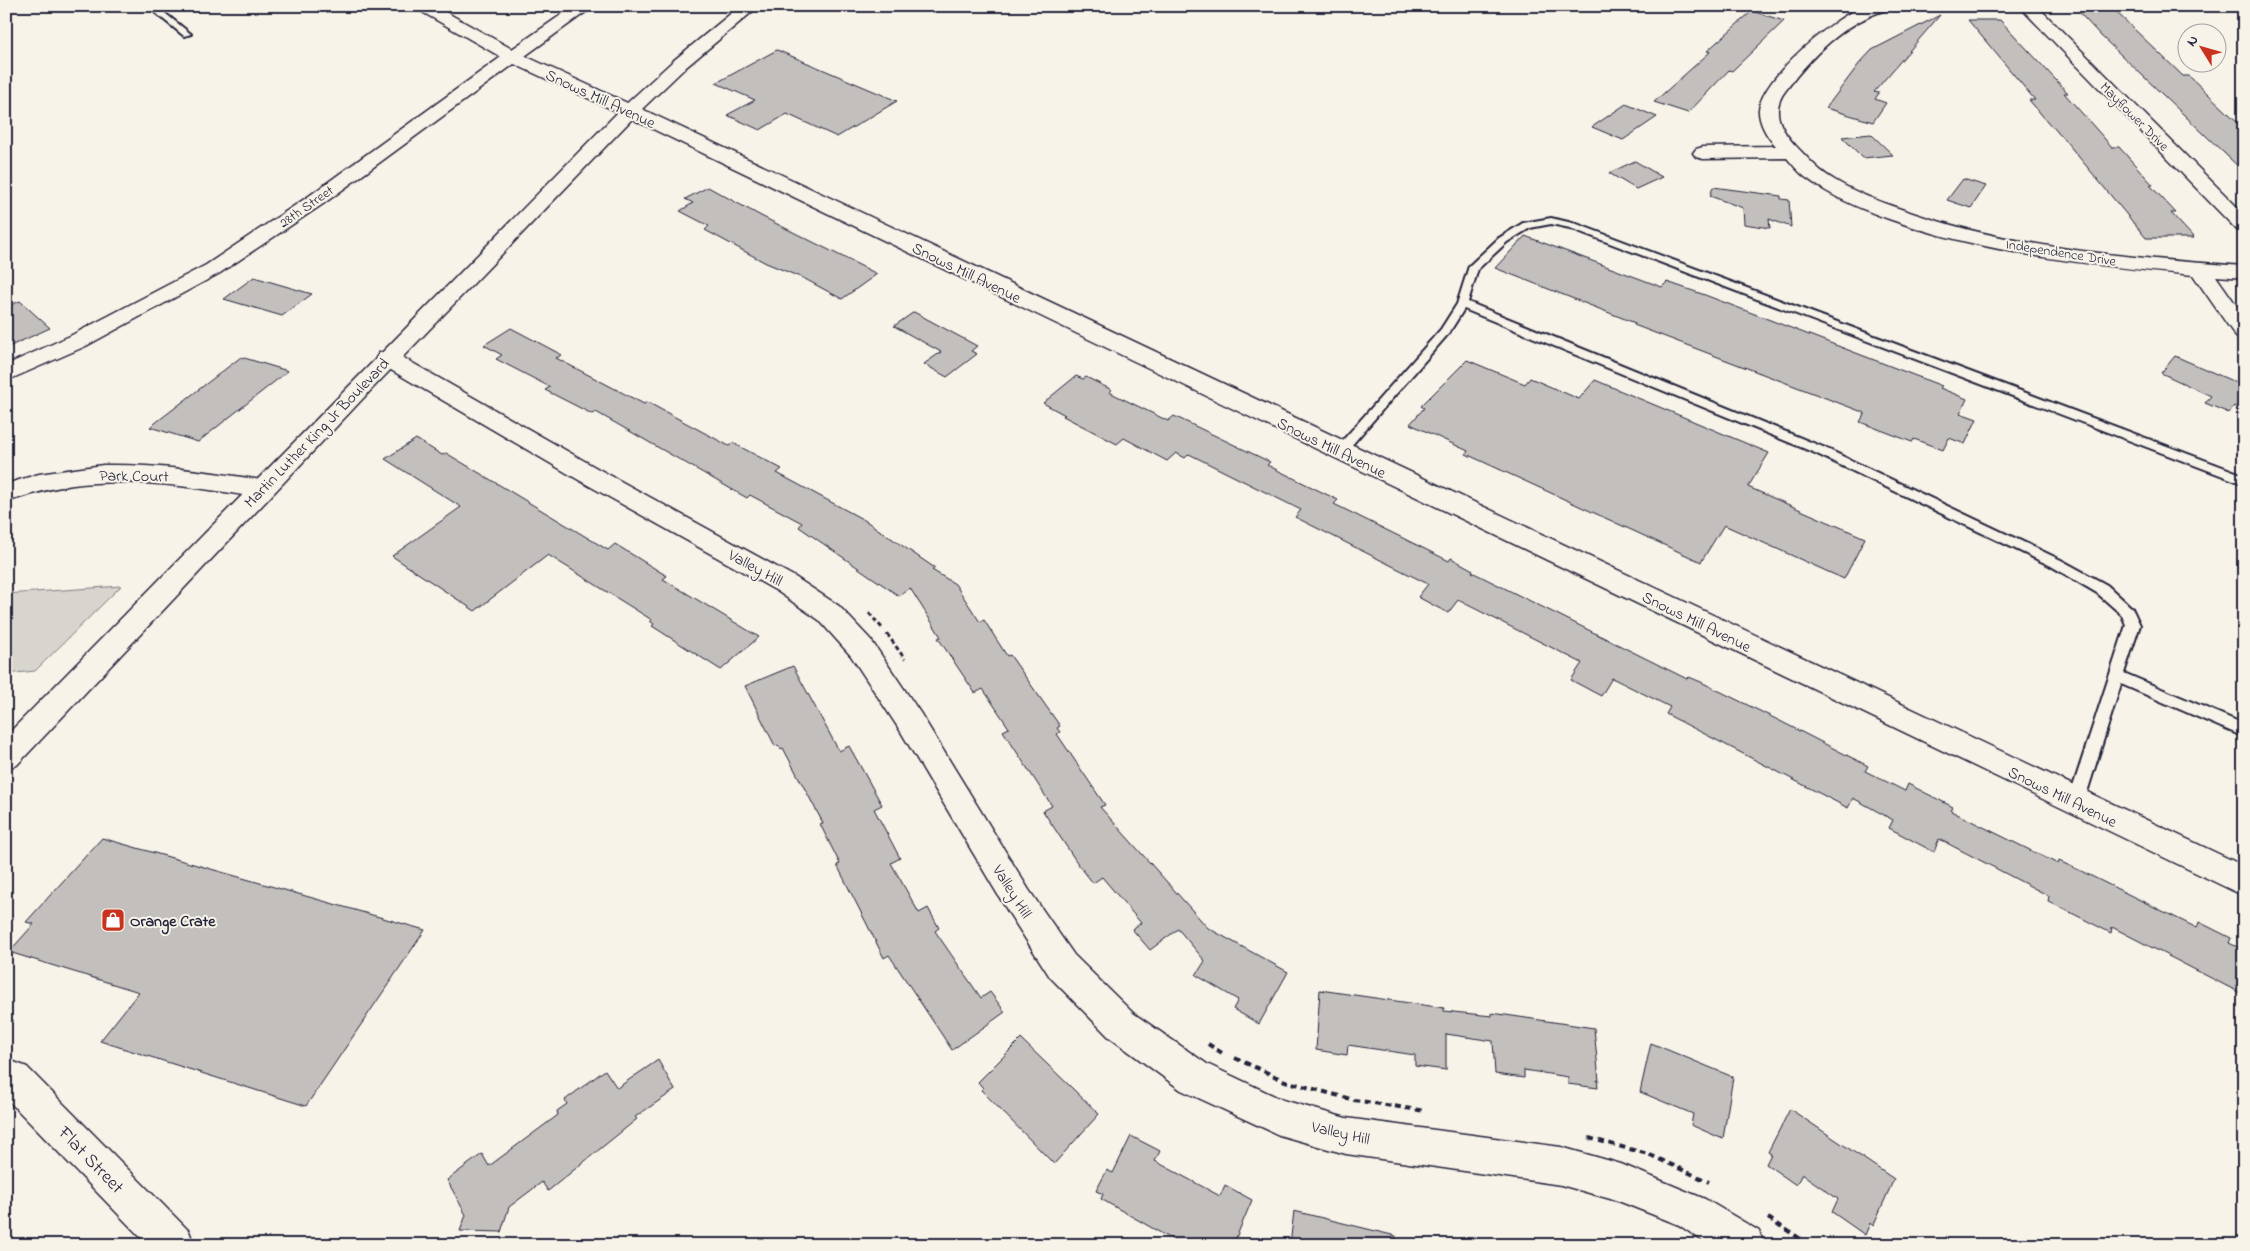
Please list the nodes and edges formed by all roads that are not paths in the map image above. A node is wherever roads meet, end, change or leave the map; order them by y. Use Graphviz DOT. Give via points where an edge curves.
graph roads {
  1 [pos="151,6"];
  2 [pos="423,6"];
  3 [pos="586,6"];
  4 [pos="751,6"];
  5 [pos="1882,6"];
  6 [pos="2027,6"];
  7 [pos="187,34"];
  8 [pos="514,58"];
  9 [pos="628,110"];
  10 [pos="1787,152"];
  11 [pos="1703,153"];
  12 [pos="2244,226"];
  13 [pos="2200,269"];
  14 [pos="2244,272"];
  15 [pos="1462,304"];
  16 [pos="2244,332"];
  17 [pos="387,358"];
  18 [pos="6,374"];
  19 [pos="1340,451"];
  20 [pos="2244,480"];
  21 [pos="262,489"];
  22 [pos="6,492"];
  23 [pos="2116,676"];
  24 [pos="2244,731"];
  25 [pos="6,756"];
  26 [pos="2076,802"];
  27 [pos="2244,882"];
  28 [pos="6,1077"];
  29 [pos="175,1245"];
  30 [pos="1745,1245"];
  1 -- 7 [label="lane"];
  2 -- 8 [label="street, Snows Mill Avenue"];
  3 -- 8 [label="street, 28th Street"];
  4 -- 9 [label="street, Martin Luther King Jr Boulevard"];
  5 -- 10 [label="street, Independence Drive" via="1838,26 1796,66 1770,98 1767,112 1771,126"];
  6 -- 12 [label="street, Mayflower Drive"];
  8 -- 9 [label="street, Snows Mill Avenue"];
  8 -- 18 [label="street, 28th Street" via="316,200 213,269 78,341"];
  9 -- 17 [label="street, Martin Luther King Jr Boulevard"];
  9 -- 19 [label="street, Snows Mill Avenue"];
  10 -- 11 [label="street"];
  10 -- 13 [label="street, Independence Drive" via="1836,189 1882,210 1940,228 2035,250"];
  13 -- 14 [label="street, Independence Drive"];
  13 -- 16 [label="street"];
  15 -- 19 [label="lane" via="1445,331"];
  15 -- 20 [label="lane" via="1473,268 1503,240 1528,225 1551,221 1573,226"];
  15 -- 23 [label="lane" via="1819,450 2056,563 2102,589 2128,612 2134,625"];
  17 -- 21 [label="street, Martin Luther King Jr Boulevard"];
  17 -- 30 [label="street, Valley Hill" via="786,584 829,613 861,648 912,723 1018,900 1062,966 1121,1025 1194,1077 1279,1116 1346,1136 1561,1166 1620,1183 1692,1212"];
  19 -- 26 [label="street, Snows Mill Avenue"];
  21 -- 22 [label="street, Park Court" via="169,474 106,472 36,482"];
  21 -- 25 [label="street, Martin Luther King Jr Boulevard"];
  23 -- 24 [label="lane"];
  23 -- 26 [label="lane"];
  26 -- 27 [label="street, Snows Mill Avenue"];
  28 -- 29 [label="street, Flat Street" via="14,1080"];
}
